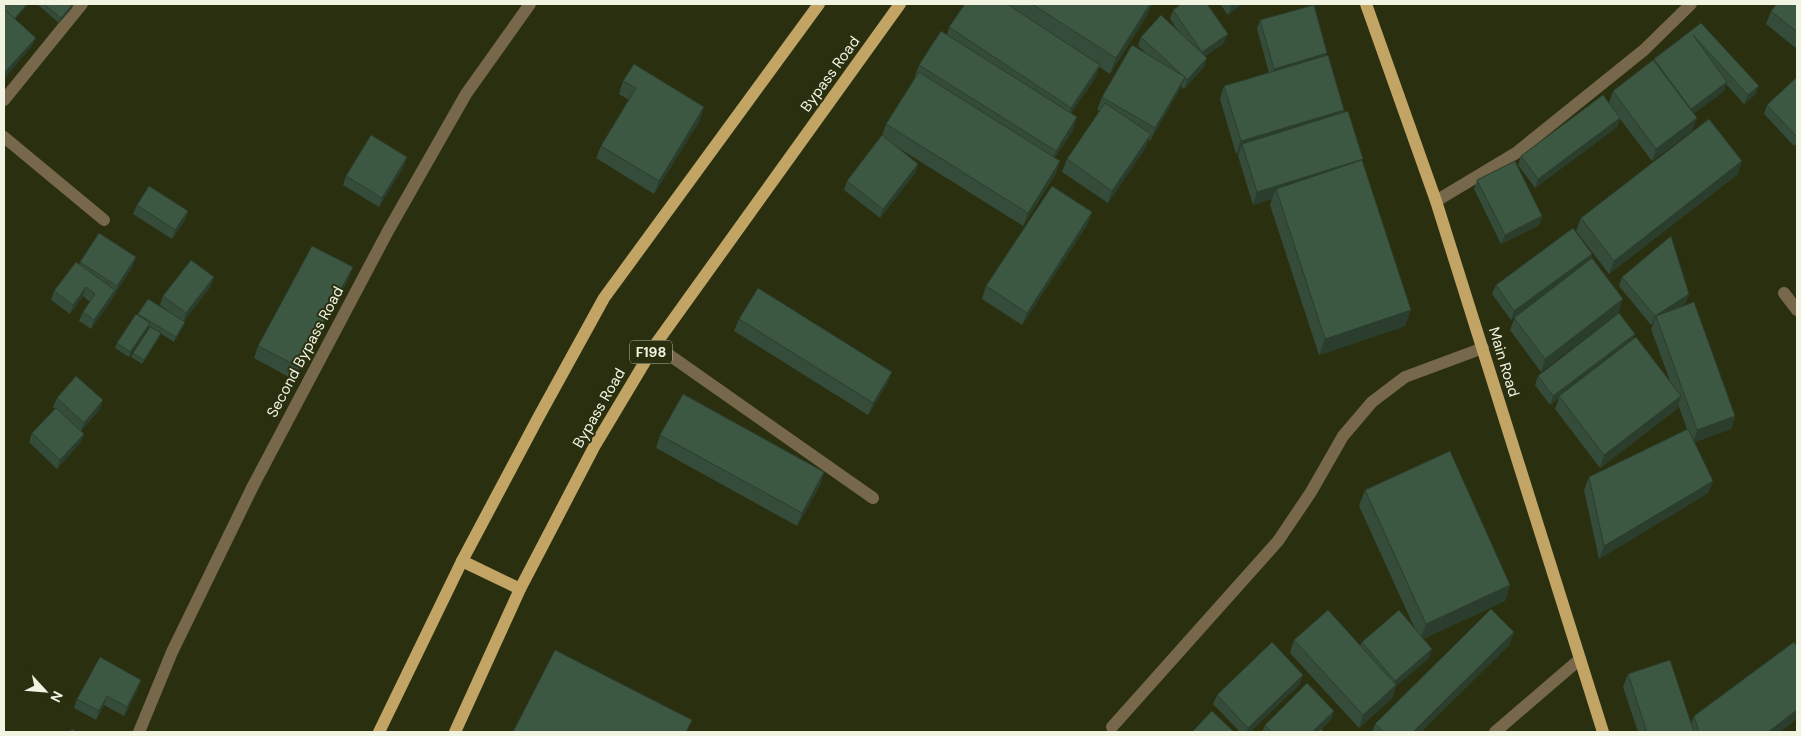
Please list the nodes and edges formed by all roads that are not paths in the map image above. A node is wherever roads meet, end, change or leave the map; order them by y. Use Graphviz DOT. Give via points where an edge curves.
graph roads {
  1 [pos="82,4"];
  2 [pos="530,4"];
  3 [pos="820,4"];
  4 [pos="900,4"];
  5 [pos="1366,4"];
  6 [pos="1691,4"];
  7 [pos="4,100"];
  8 [pos="4,137"];
  9 [pos="1436,201"];
  10 [pos="104,220"];
  11 [pos="1784,293"];
  12 [pos="1797,310"];
  13 [pos="655,345"];
  14 [pos="1482,348"];
  15 [pos="873,498"];
  16 [pos="462,561"];
  17 [pos="520,589"];
  18 [pos="1580,660"];
  19 [pos="1112,727"];
  20 [pos="139,732"];
  21 [pos="379,732"];
  22 [pos="454,732"];
  23 [pos="1495,732"];
  24 [pos="1603,732"];
  1 -- 7 [label="street"];
  2 -- 20 [label="street, Second Bypass Road" via="466,94 388,230 253,486 172,652"];
  3 -- 16 [label="main road" via="604,298"];
  4 -- 13 [label="main road, Bypass Road / F198"];
  5 -- 9 [label="main road, Main Road"];
  6 -- 9 [label="street" via="1644,50 1516,153"];
  8 -- 10 [label="street"];
  9 -- 14 [label="main road, Main Road"];
  11 -- 12 [label="street"];
  13 -- 15 [label="street"];
  13 -- 17 [label="main road, Bypass Road / F198" via="594,447"];
  14 -- 18 [label="main road, Main Road"];
  14 -- 19 [label="street" via="1405,377 1372,402 1343,436 1278,541"];
  16 -- 17 [label="main road"];
  16 -- 21 [label="main road"];
  17 -- 22 [label="main road, Bypass Road / F198"];
  18 -- 23 [label="street"];
  18 -- 24 [label="main road, Main Road"];
}
